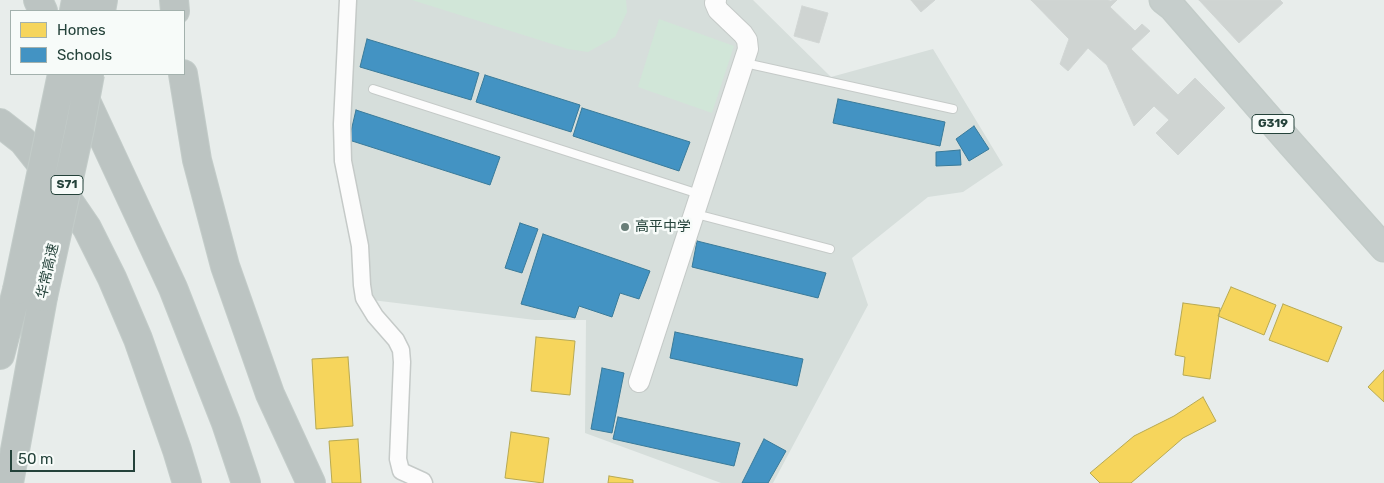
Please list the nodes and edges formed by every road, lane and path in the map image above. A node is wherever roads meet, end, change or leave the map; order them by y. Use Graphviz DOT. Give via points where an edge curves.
graph roads {
  1 [pos="348,0"];
  2 [pos="716,0"];
  3 [pos="1171,2"];
  4 [pos="744,63"];
  5 [pos="62,75"];
  6 [pos="73,75"];
  7 [pos="90,75"];
  8 [pos="183,75"];
  9 [pos="373,89"];
  10 [pos="953,109"];
  11 [pos="0,123"];
  12 [pos="700,194"];
  13 [pos="694,214"];
  14 [pos="1384,248"];
  15 [pos="830,249"];
  16 [pos="30,294"];
  17 [pos="0,355"];
  18 [pos="639,382"];
  19 [pos="0,467"];
  20 [pos="9,483"];
  21 [pos="187,483"];
  22 [pos="246,483"];
  23 [pos="311,483"];
  24 [pos="424,483"];
  1 -- 24 [label="street" via="343,161 360,246 363,292 375,316 401,350 398,459 401,471"];
  2 -- 4 [label="street" via="718,10 747,40"];
  3 -- 14 [label="highway, G319" via="1285,138"];
  4 -- 10 [label="lane"];
  4 -- 12 [label="street"];
  5 -- 16 [label="highway, 华常高速 / S71, bridge"];
  6 -- 22 [label="highway" via="173,288"];
  7 -- 16 [label="highway, 华常高速 / S71, bridge" via="80,128"];
  8 -- 23 [label="highway" via="197,160 225,266 270,394"];
  9 -- 12 [label="lane"];
  11 -- 21 [label="highway" via="23,141 87,228 138,338"];
  12 -- 13 [label="street"];
  13 -- 15 [label="lane"];
  13 -- 18 [label="street"];
  16 -- 17 [label="highway, 华常高速 / S71"];
  16 -- 19 [label="highway, 华常高速 / S71"];
  16 -- 20 [label="highway"];
}
